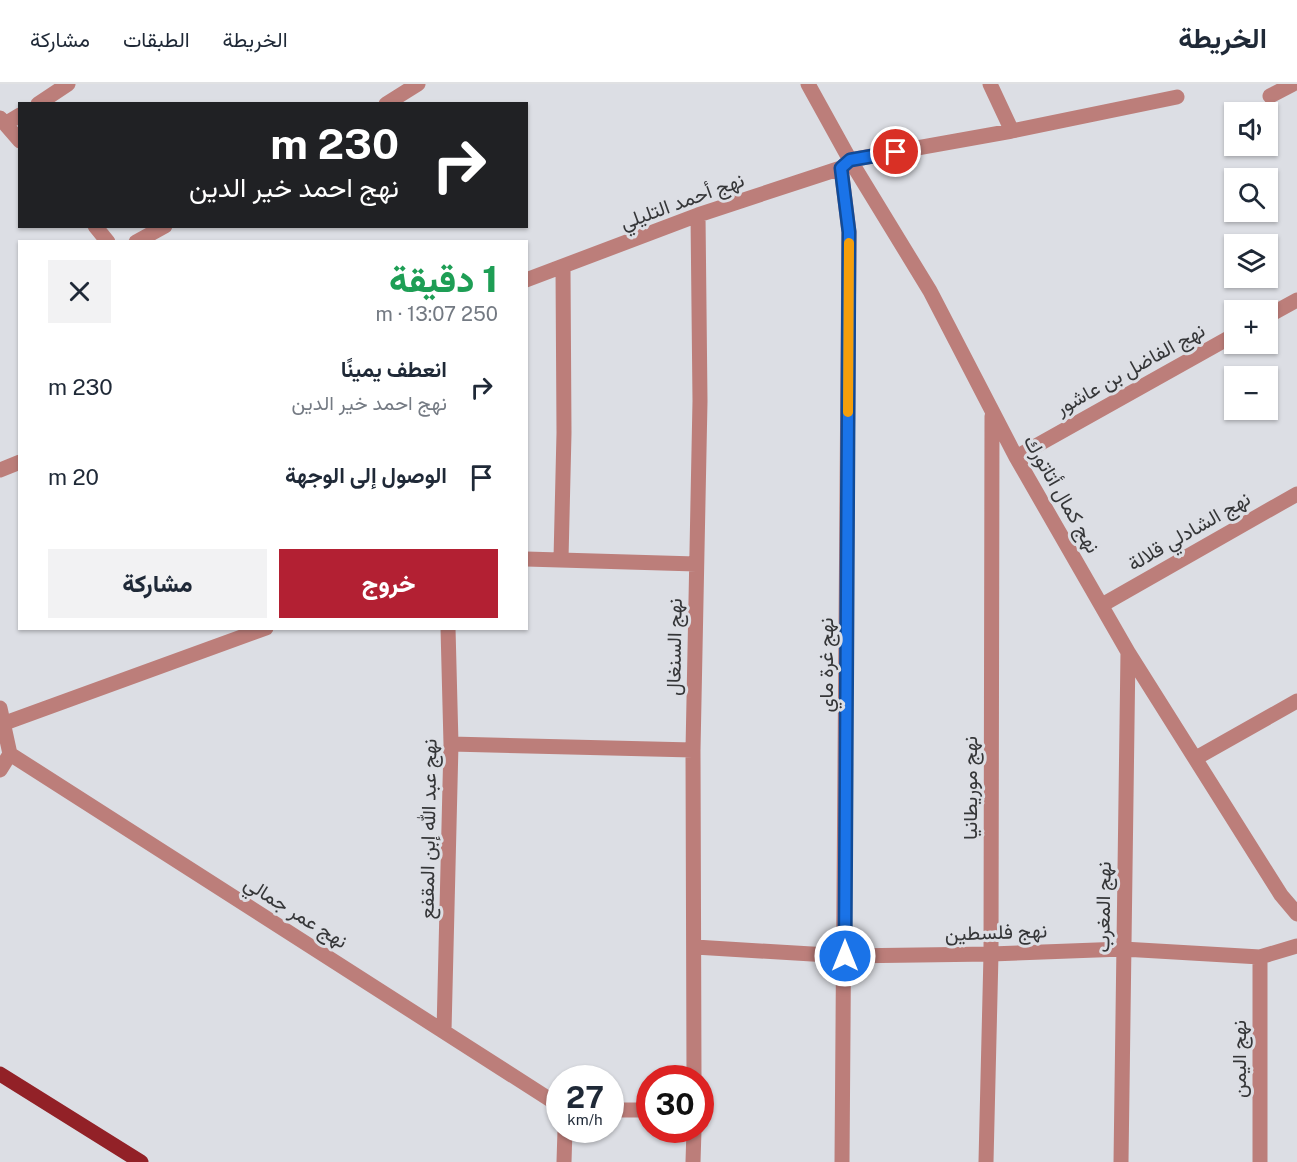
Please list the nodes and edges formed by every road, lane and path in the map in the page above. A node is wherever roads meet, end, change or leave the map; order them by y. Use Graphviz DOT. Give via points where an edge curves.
graph roads {
  1 [pos="68,84"];
  2 [pos="808,84"];
  3 [pos="990,84"];
  4 [pos="1293,84"];
  5 [pos="413,85"];
  6 [pos="1270,96"];
  7 [pos="1177,97"];
  8 [pos="41,102"];
  9 [pos="389,102"];
  10 [pos="18,116"];
  11 [pos="2,121"];
  12 [pos="1012,131"];
  13 [pos="18,139"];
  14 [pos="845,164"];
  15 [pos="698,215"];
  16 [pos="97,228"];
  17 [pos="161,228"];
  18 [pos="106,240"];
  19 [pos="140,240"];
  20 [pos="563,268"];
  21 [pos="528,279"];
  22 [pos="1297,300"];
  23 [pos="1278,310"];
  24 [pos="1224,340"];
  25 [pos="992,413"];
  26 [pos="1016,457"];
  27 [pos="18,463"];
  28 [pos="0,470"];
  29 [pos="1297,494"];
  30 [pos="528,559"];
  31 [pos="561,560"];
  32 [pos="696,564"];
  33 [pos="1102,604"];
  34 [pos="260,630"];
  35 [pos="448,630"];
  36 [pos="1128,652"];
  37 [pos="1297,701"];
  38 [pos="2,716"];
  39 [pos="452,744"];
  40 [pos="693,750"];
  41 [pos="9,754"];
  42 [pos="1196,759"];
  43 [pos="0,770"];
  44 [pos="1297,914"];
  45 [pos="1297,946"];
  46 [pos="695,947"];
  47 [pos="1123,949"];
  48 [pos="991,954"];
  49 [pos="845,956"];
  50 [pos="1260,957"];
  51 [pos="444,1031"];
  52 [pos="694,1065"];
  53 [pos="0,1074"];
  54 [pos="546,1097"];
  55 [pos="565,1143"];
  56 [pos="694,1143"];
  57 [pos="141,1162"];
  58 [pos="564,1162"];
  59 [pos="693,1162"];
  60 [pos="842,1162"];
  61 [pos="986,1162"];
  62 [pos="1121,1162"];
  63 [pos="1260,1162"];
  1 -- 8 [label="street"];
  2 -- 14 [label="street, نهج كمال أتاتورك"];
  3 -- 12 [label="street"];
  4 -- 6 [label="street"];
  5 -- 9 [label="street"];
  7 -- 12 [label="street, نهج أحمد التليلي"];
  10 -- 11 [label="street"];
  11 -- 13 [label="street"];
  12 -- 14 [label="street, نهج أحمد التليلي"];
  14 -- 15 [label="street, نهج أحمد التليلي"];
  14 -- 25 [label="street, نهج كمال أتاتورك" via="930,291"];
  14 -- 49 [label="street, نهج غرة ماي" via="849,232"];
  15 -- 20 [label="street, نهج أحمد التليلي"];
  15 -- 32 [label="street, نهج السنغال" via="700,401"];
  16 -- 18 [label="street"];
  17 -- 19 [label="street"];
  20 -- 21 [label="street, نهج أحمد التليلي"];
  20 -- 31 [label="street"];
  22 -- 23 [label="street"];
  24 -- 26 [label="street, نهج الفاضل بن عاشور"];
  25 -- 26 [label="street, نهج كمال أتاتورك"];
  25 -- 48 [label="street, نهج موريطانيا"];
  26 -- 33 [label="street, نهج كمال أتاتورك"];
  27 -- 28 [label="street"];
  29 -- 33 [label="street, نهج الشادلي قلالة"];
  30 -- 31 [label="street"];
  31 -- 32 [label="street"];
  32 -- 40 [label="street, نهج السنغال"];
  33 -- 36 [label="street, نهج كمال أتاتورك"];
  34 -- 38 [label="street"];
  35 -- 39 [label="street, نهج عبد الله إبن المقفع"];
  36 -- 42 [label="street, نهج كمال أتاتورك"];
  36 -- 47 [label="street, نهج المغرب"];
  37 -- 42 [label="street"];
  38 -- 41 [label="street"];
  39 -- 40 [label="street"];
  39 -- 51 [label="street, نهج عبد الله إبن المقفع"];
  40 -- 46 [label="street, نهج السنغال"];
  41 -- 43 [label="street"];
  41 -- 51 [label="street, نهج عمر جمالي"];
  42 -- 44 [label="street, نهج كمال أتاتورك" via="1281,895"];
  45 -- 50 [label="street, نهج فلسطين"];
  46 -- 49 [label="street, نهج فلسطين"];
  46 -- 52 [label="street, نهج السنغال"];
  47 -- 48 [label="street, نهج فلسطين"];
  47 -- 50 [label="street, نهج فلسطين"];
  47 -- 62 [label="street, نهج المغرب"];
  48 -- 49 [label="street, نهج فلسطين"];
  48 -- 61 [label="street, نهج موريطانيا"];
  49 -- 60 [label="street, نهج غرة ماي"];
  50 -- 63 [label="street, نهج اليمن"];
  51 -- 54 [label="street, نهج عمر جمالي"];
  53 -- 57 [label="main road"];
  55 -- 58 [label="street"];
  56 -- 59 [label="street"];
}
